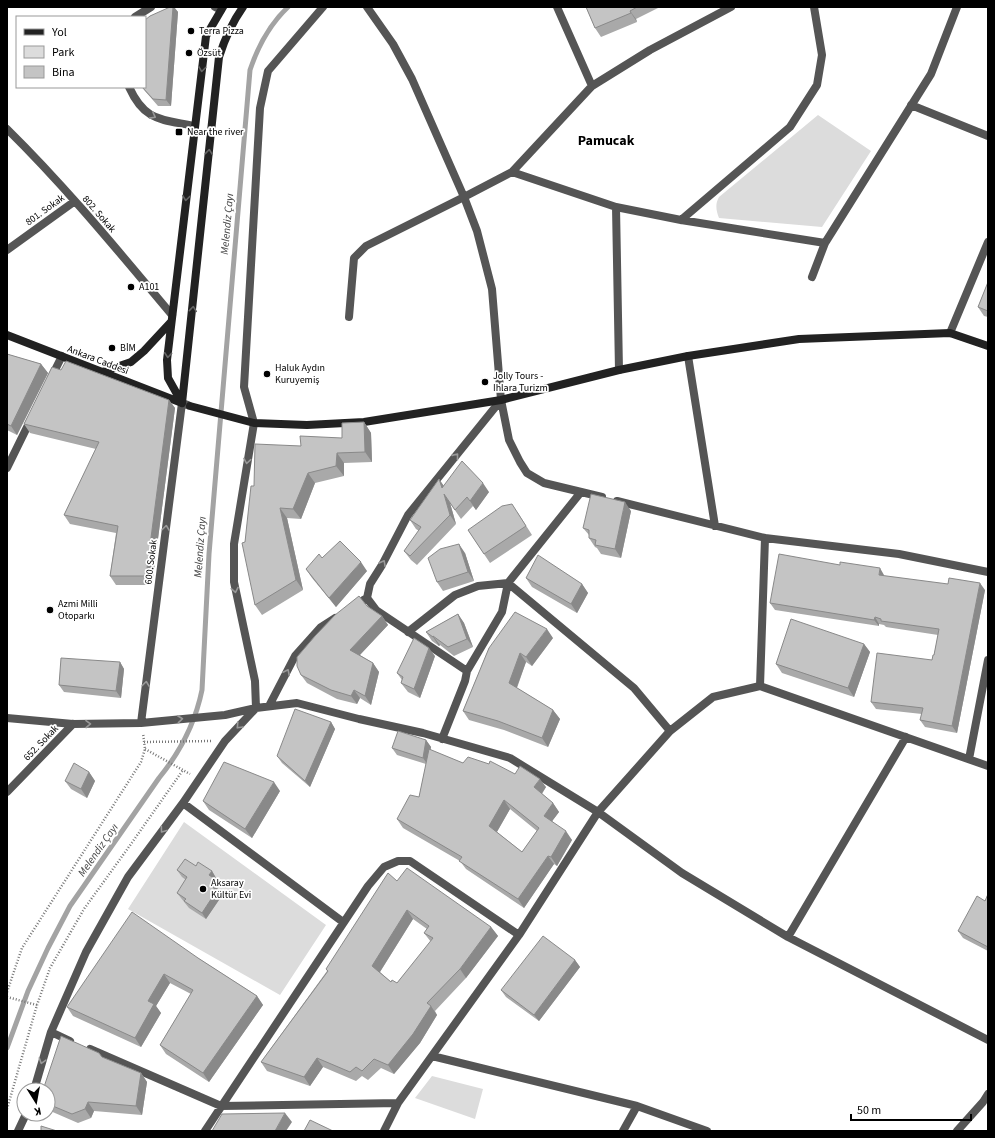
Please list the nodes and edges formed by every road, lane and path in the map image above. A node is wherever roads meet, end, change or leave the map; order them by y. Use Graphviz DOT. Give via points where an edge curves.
graph roads {
  1 [pos="151,7"];
  2 [pos="243,7"];
  3 [pos="323,7"];
  4 [pos="367,7"];
  5 [pos="557,7"];
  6 [pos="730,7"];
  7 [pos="814,7"];
  8 [pos="957,7"];
  9 [pos="219,8"];
  10 [pos="137,16"];
  11 [pos="592,86"];
  12 [pos="130,88"];
  13 [pos="911,105"];
  14 [pos="195,126"];
  15 [pos="7,129"];
  16 [pos="988,136"];
  17 [pos="512,172"];
  18 [pos="464,197"];
  19 [pos="75,201"];
  20 [pos="616,206"];
  21 [pos="681,220"];
  22 [pos="988,242"];
  23 [pos="825,243"];
  24 [pos="7,250"];
  25 [pos="812,277"];
  26 [pos="349,316"];
  27 [pos="172,319"];
  28 [pos="950,333"];
  29 [pos="7,335"];
  30 [pos="988,346"];
  31 [pos="62,356"];
  32 [pos="688,356"];
  33 [pos="619,370"];
  34 [pos="102,372"];
  35 [pos="48,384"];
  36 [pos="501,400"];
  37 [pos="186,405"];
  38 [pos="34,412"];
  39 [pos="254,423"];
  40 [pos="7,468"];
  41 [pos="581,492"];
  42 [pos="715,526"];
  43 [pos="765,538"];
  44 [pos="988,572"];
  45 [pos="508,583"];
  46 [pos="367,598"];
  47 [pos="408,632"];
  48 [pos="988,660"];
  49 [pos="467,671"];
  50 [pos="760,686"];
  51 [pos="269,706"];
  52 [pos="256,708"];
  53 [pos="7,718"];
  54 [pos="141,723"];
  55 [pos="73,724"];
  56 [pos="670,731"];
  57 [pos="906,737"];
  58 [pos="442,738"];
  59 [pos="225,741"];
  60 [pos="144,742"];
  61 [pos="969,759"];
  62 [pos="988,766"];
  63 [pos="183,770"];
  64 [pos="7,792"];
  65 [pos="183,803"];
  66 [pos="598,812"];
  67 [pos="343,922"];
  68 [pos="519,935"];
  69 [pos="788,937"];
  70 [pos="7,992"];
  71 [pos="7,997"];
  72 [pos="37,1005"];
  73 [pos="51,1032"];
  74 [pos="988,1040"];
  75 [pos="432,1056"];
  76 [pos="36,1082"];
  77 [pos="988,1094"];
  78 [pos="398,1103"];
  79 [pos="221,1106"];
  80 [pos="638,1106"];
  81 [pos="204,1131"];
  82 [pos="384,1131"];
  83 [pos="623,1131"];
  84 [pos="707,1131"];
  85 [pos="957,1131"];
  1 -- 10 [label="street"];
  37 -- 2 [label="main road, one-way" via="219,57 224,38"];
  3 -- 39 [label="street" via="268,71 260,108 244,387"];
  4 -- 18 [label="street" via="393,44 412,79"];
  5 -- 11 [label="street"];
  6 -- 11 [label="street" via="650,50"];
  7 -- 21 [label="street" via="822,55 817,84 813,91 790,127"];
  8 -- 13 [label="street" via="931,74"];
  9 -- 14 [label="main road, one-way" via="206,36"];
  11 -- 17 [label="street"];
  12 -- 14 [label="street, one-way" via="140,108 155,118"];
  13 -- 16 [label="street"];
  13 -- 23 [label="street"];
  14 -- 27 [label="main road, one-way"];
  15 -- 19 [label="street, 802. Sokak"];
  17 -- 18 [label="street"];
  17 -- 20 [label="street"];
  18 -- 26 [label="street" via="366,246 354,258"];
  18 -- 36 [label="street" via="477,231 492,289"];
  19 -- 24 [label="street, 801. Sokak"];
  19 -- 27 [label="street, 802. Sokak"];
  20 -- 21 [label="street"];
  20 -- 33 [label="street"];
  21 -- 23 [label="street"];
  22 -- 28 [label="street"];
  23 -- 25 [label="street"];
  27 -- 34 [label="main road" via="144,352 131,362"];
  27 -- 37 [label="main road, one-way" via="167,360 168,378"];
  28 -- 30 [label="main road"];
  28 -- 32 [label="main road, Ankara Caddesi" via="799,339"];
  29 -- 31 [label="main road, Ankara Caddesi"];
  31 -- 34 [label="main road, Ankara Caddesi"];
  31 -- 35 [label="street"];
  32 -- 33 [label="main road, Ankara Caddesi"];
  32 -- 42 [label="street"];
  33 -- 36 [label="main road, Ankara Caddesi"];
  34 -- 37 [label="main road, Ankara Caddesi"];
  36 -- 39 [label="main road, Ankara Caddesi" via="364,422 307,425"];
  36 -- 41 [label="street" via="509,440 527,473 544,483"];
  46 -- 36 [label="street, one-way" via="370,584 408,515"];
  37 -- 39 [label="main road, Ankara Caddesi"];
  54 -- 37 [label="street, 600. Sokak, one-way"];
  38 -- 40 [label="street"];
  39 -- 52 [label="street, one-way" via="234,544 234,582 255,681"];
  41 -- 42 [label="street"];
  41 -- 45 [label="street"];
  42 -- 43 [label="street"];
  43 -- 44 [label="street" via="899,554"];
  43 -- 50 [label="street"];
  45 -- 47 [label="street" via="478,586 455,596"];
  45 -- 49 [label="street" via="502,612"];
  45 -- 56 [label="street" via="634,688"];
  46 -- 47 [label="street" via="376,610"];
  51 -- 46 [label="street, one-way" via="295,656 321,627"];
  47 -- 49 [label="street"];
  48 -- 61 [label="street"];
  49 -- 58 [label="street"];
  50 -- 56 [label="street" via="713,697"];
  50 -- 57 [label="street"];
  51 -- 52 [label="street"];
  51 -- 58 [label="street" via="297,703"];
  54 -- 52 [label="street, one-way" via="225,715"];
  52 -- 59 [label="street, one-way"];
  53 -- 55 [label="street"];
  55 -- 54 [label="street, one-way"];
  55 -- 64 [label="street, 652. Sokak"];
  56 -- 66 [label="street"];
  57 -- 61 [label="street"];
  57 -- 69 [label="street"];
  58 -- 66 [label="street" via="510,758"];
  59 -- 60 [label="path"];
  59 -- 65 [label="street"];
  61 -- 62 [label="street"];
  63 -- 70 [label="path" via="145,749 141,762 22,948"];
  65 -- 67 [label="street"];
  65 -- 73 [label="street, one-way" via="128,878 86,952"];
  66 -- 68 [label="street"];
  66 -- 69 [label="street" via="682,873"];
  67 -- 68 [label="street" via="384,867 398,861 410,861"];
  67 -- 79 [label="street"];
  68 -- 75 [label="street"];
  69 -- 74 [label="street"];
  71 -- 72 [label="path"];
  73 -- 76 [label="street, one-way"];
  73 -- 79 [label="street"];
  75 -- 78 [label="street"];
  75 -- 80 [label="street"];
  77 -- 85 [label="street"];
  78 -- 79 [label="street"];
  78 -- 82 [label="street"];
  79 -- 81 [label="street"];
  80 -- 83 [label="street"];
  80 -- 84 [label="street"];
}
